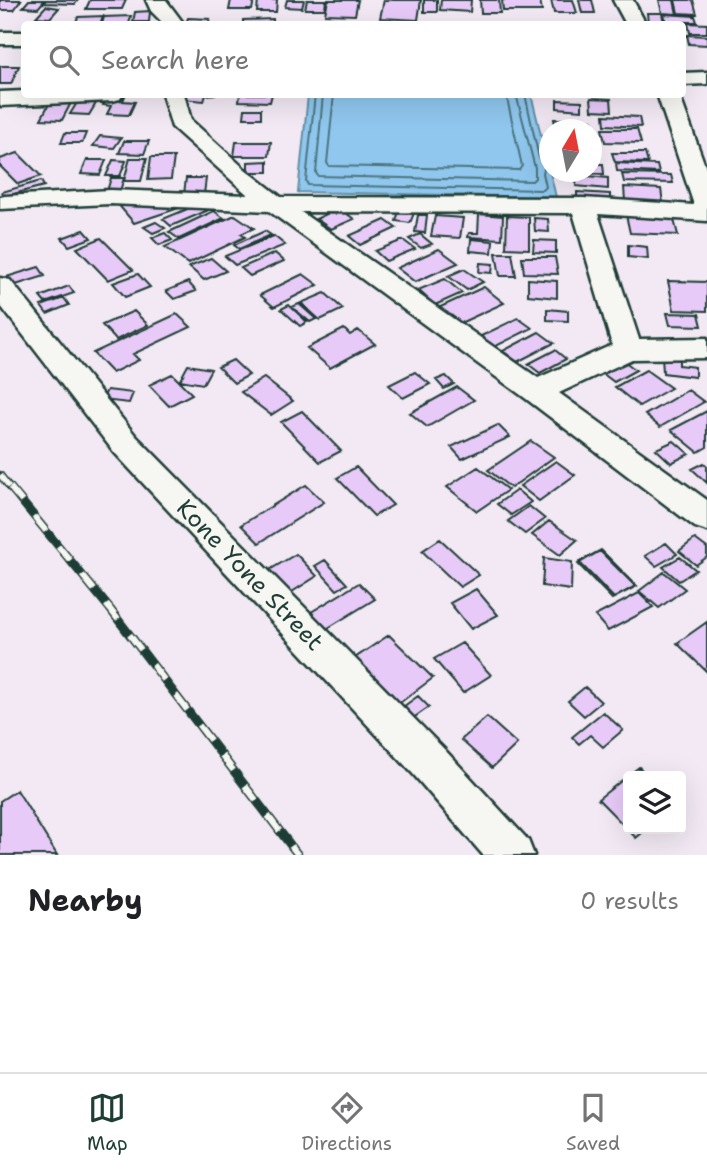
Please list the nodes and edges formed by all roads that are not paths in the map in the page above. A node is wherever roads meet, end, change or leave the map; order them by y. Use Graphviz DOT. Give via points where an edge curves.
graph roads {
  1 [pos="156,0"];
  2 [pos="623,0"];
  3 [pos="171,21"];
  4 [pos="634,21"];
  5 [pos="0,38"];
  6 [pos="21,38"];
  7 [pos="707,78"];
  8 [pos="686,79"];
  9 [pos="22,98"];
  10 [pos="174,98"];
  11 [pos="669,98"];
  12 [pos="0,99"];
  13 [pos="276,204"];
  14 [pos="583,206"];
  15 [pos="707,206"];
  16 [pos="2,209"];
  17 [pos="707,213"];
  18 [pos="0,286"];
  19 [pos="707,348"];
  20 [pos="628,349"];
  21 [pos="536,391"];
  22 [pos="707,518"];
  23 [pos="512,855"];
  1 -- 3 [label="street"];
  2 -- 4 [label="street"];
  5 -- 6 [label="street"];
  7 -- 8 [label="street"];
  9 -- 12 [label="street"];
  10 -- 13 [label="street" via="180,122"];
  11 -- 15 [label="street"];
  13 -- 14 [label="street"];
  13 -- 16 [label="street" via="110,197"];
  13 -- 21 [label="street"];
  14 -- 17 [label="street"];
  14 -- 20 [label="street"];
  18 -- 23 [label="street, Kone Yone Street" via="125,444"];
  19 -- 20 [label="street"];
  20 -- 21 [label="street"];
  21 -- 22 [label="street"];
}
